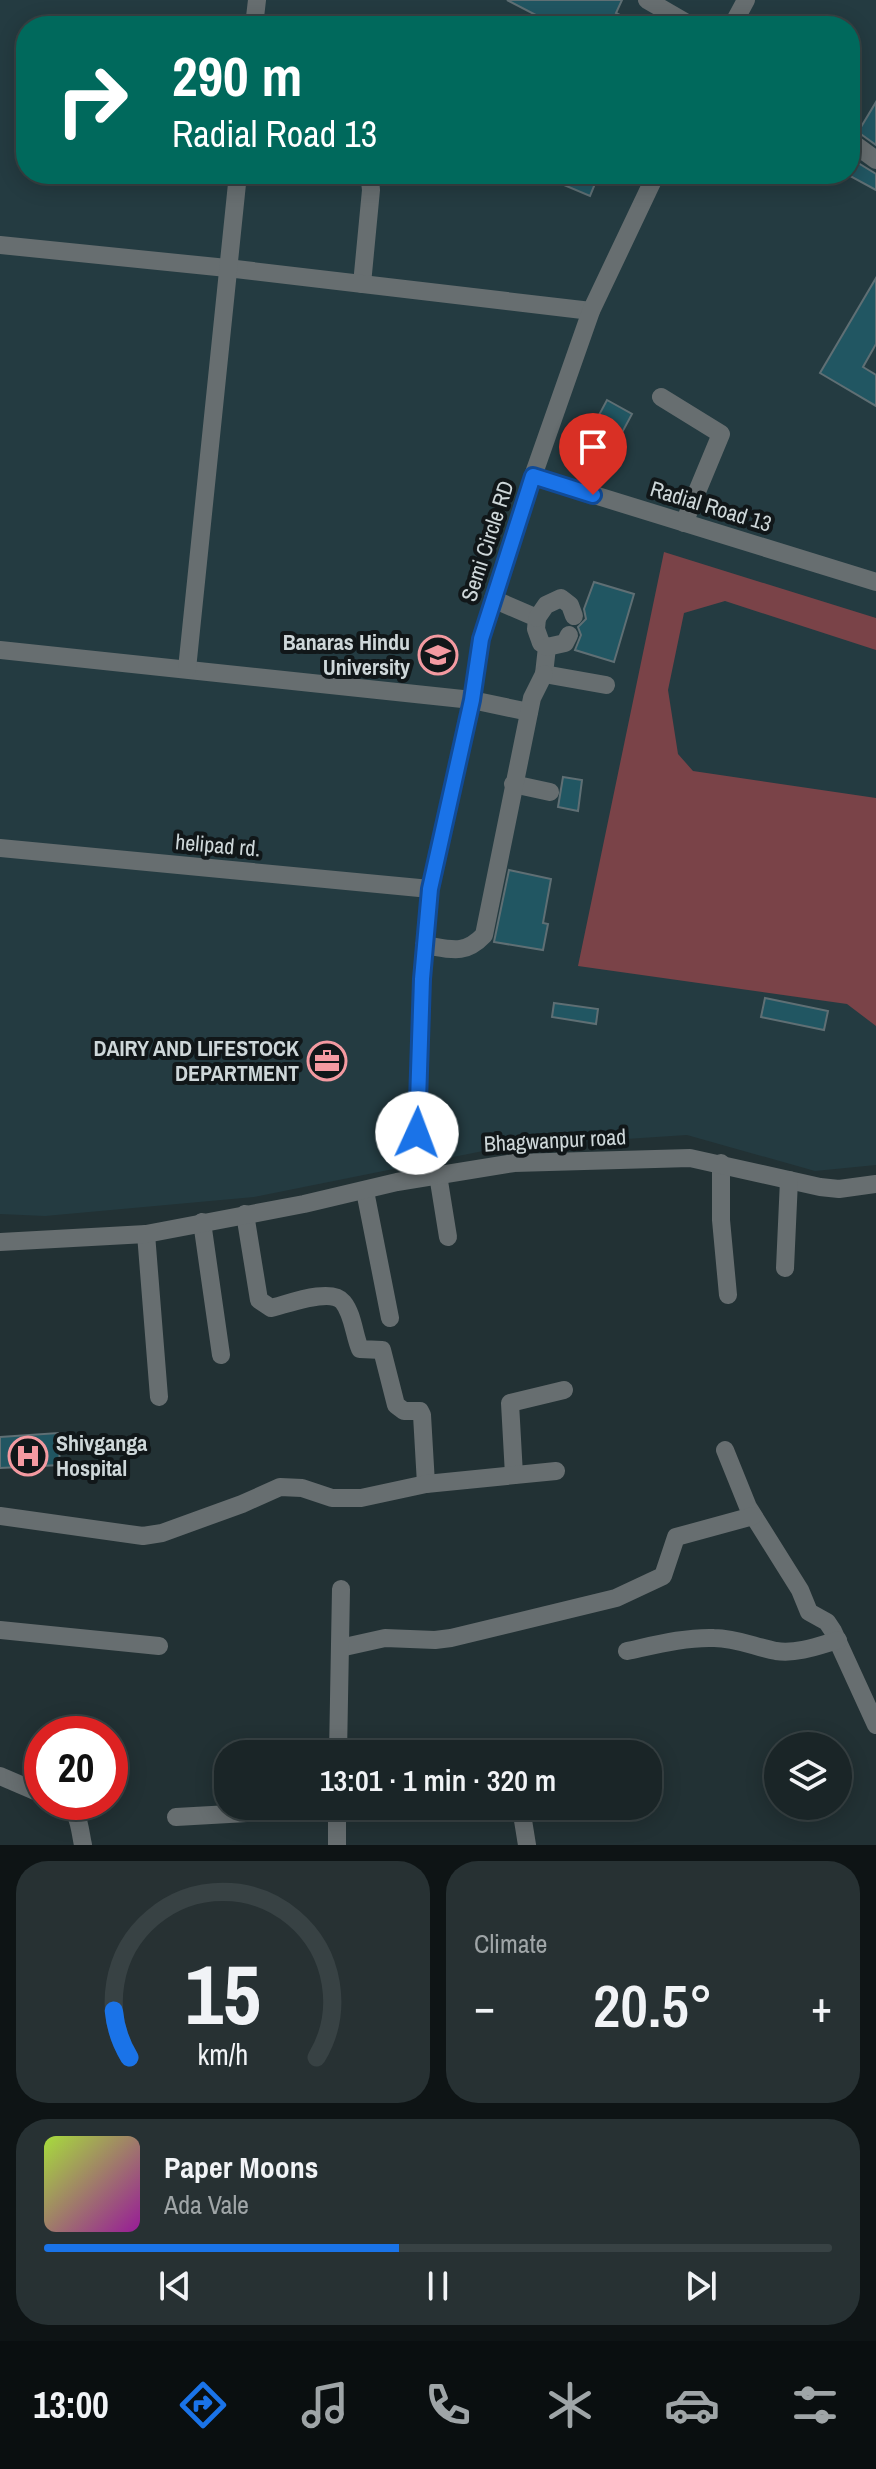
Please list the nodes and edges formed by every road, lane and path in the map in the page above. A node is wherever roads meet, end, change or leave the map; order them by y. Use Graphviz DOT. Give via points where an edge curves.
graph roads {
  1 [pos="647,0"];
  2 [pos="675,16"];
  3 [pos="237,184"];
  4 [pos="370,184"];
  5 [pos="651,184"];
  6 [pos="0,245"];
  7 [pos="227,268"];
  8 [pos="362,284"];
  9 [pos="591,311"];
  10 [pos="661,397"];
  11 [pos="533,476"];
  12 [pos="684,523"];
  13 [pos="876,582"];
  14 [pos="493,599"];
  15 [pos="574,616"];
  16 [pos="537,618"];
  17 [pos="569,635"];
  18 [pos="547,647"];
  19 [pos="0,650"];
  20 [pos="187,669"];
  21 [pos="544,674"];
  22 [pos="606,685"];
  23 [pos="472,700"];
  24 [pos="529,712"];
  25 [pos="513,784"];
  26 [pos="550,792"];
  27 [pos="0,848"];
  28 [pos="430,889"];
  29 [pos="424,945"];
  30 [pos="417,1133"];
  31 [pos="721,1163"];
  32 [pos="438,1175"];
  33 [pos="789,1180"];
  34 [pos="876,1184"];
  35 [pos="365,1191"];
  36 [pos="245,1214"];
  37 [pos="202,1222"];
  38 [pos="146,1234"];
  39 [pos="448,1237"];
  40 [pos="0,1242"];
  41 [pos="785,1268"];
  42 [pos="728,1295"];
  43 [pos="390,1318"];
  44 [pos="221,1355"];
  45 [pos="564,1390"];
  46 [pos="159,1397"];
  47 [pos="725,1450"];
  48 [pos="556,1471"];
  49 [pos="514,1475"];
  50 [pos="426,1484"];
  51 [pos="0,1516"];
  52 [pos="753,1516"];
  53 [pos="341,1589"];
  54 [pos="0,1630"];
  55 [pos="838,1640"];
  56 [pos="159,1646"];
  57 [pos="340,1648"];
  58 [pos="627,1651"];
  59 [pos="876,1725"];
  60 [pos="338,1740"];
  61 [pos="0,1776"];
  62 [pos="24,1786"];
  63 [pos="214,1815"];
  64 [pos="176,1817"];
  65 [pos="78,1820"];
  66 [pos="337,1820"];
  67 [pos="523,1820"];
  68 [pos="83,1845"];
  69 [pos="337,1845"];
  70 [pos="527,1845"];
  1 -- 2 [label="street"];
  3 -- 7 [label="street"];
  4 -- 8 [label="street"];
  5 -- 9 [label="street, Semi Circle RD"];
  6 -- 7 [label="street"];
  7 -- 8 [label="street"];
  7 -- 20 [label="street"];
  8 -- 9 [label="street"];
  9 -- 11 [label="street, Semi Circle RD"];
  10 -- 12 [label="street" via="721,434"];
  11 -- 12 [label="street, Radial Road 13"];
  11 -- 14 [label="street, Semi Circle RD"];
  12 -- 13 [label="street, Radial Road 13"];
  14 -- 16 [label="street"];
  14 -- 23 [label="street, Semi Circle RD"];
  15 -- 16 [label="street" via="561,598 546,605"];
  16 -- 18 [label="street" via="536,629"];
  17 -- 18 [label="street" via="565,643"];
  18 -- 21 [label="street"];
  19 -- 20 [label="street"];
  20 -- 23 [label="street"];
  21 -- 22 [label="street"];
  21 -- 24 [label="street"];
  23 -- 24 [label="street"];
  23 -- 28 [label="street, Semi Circle RD"];
  24 -- 25 [label="street"];
  25 -- 26 [label="street"];
  25 -- 29 [label="street" via="484,935 462,951"];
  27 -- 28 [label="street, helipad rd."];
  28 -- 29 [label="street, Semi Circle RD"];
  29 -- 30 [label="street, Semi Circle RD"];
  31 -- 32 [label="street, Bhagwanpur road" via="690,1158 514,1163"];
  31 -- 33 [label="street, Bhagwanpur road"];
  31 -- 42 [label="street"];
  32 -- 35 [label="street, Bhagwanpur road"];
  32 -- 39 [label="street"];
  33 -- 34 [label="street, Bhagwanpur road" via="839,1189"];
  33 -- 41 [label="street"];
  35 -- 36 [label="street, Bhagwanpur road"];
  35 -- 43 [label="street"];
  36 -- 37 [label="street, Bhagwanpur road"];
  36 -- 50 [label="street" via="263,1305 336,1296 348,1312 360,1349 382,1350 396,1405 422,1415"];
  37 -- 38 [label="street, Bhagwanpur road"];
  37 -- 44 [label="street"];
  38 -- 40 [label="street, Bhagwanpur road"];
  38 -- 46 [label="street"];
  45 -- 49 [label="street" via="510,1403"];
  47 -- 52 [label="street"];
  48 -- 49 [label="street"];
  49 -- 50 [label="street"];
  50 -- 51 [label="street" via="344,1498 280,1487 143,1536"];
  52 -- 55 [label="street" via="809,1612 827,1622"];
  52 -- 57 [label="street" via="676,1537 663,1576 616,1598 451,1638 385,1638"];
  53 -- 57 [label="street"];
  54 -- 56 [label="street"];
  55 -- 58 [label="street" via="787,1652 714,1638"];
  55 -- 59 [label="street"];
  57 -- 60 [label="street"];
  61 -- 62 [label="street"];
  63 -- 64 [label="street"];
  65 -- 68 [label="street"];
  66 -- 69 [label="street"];
  67 -- 70 [label="street"];
}
